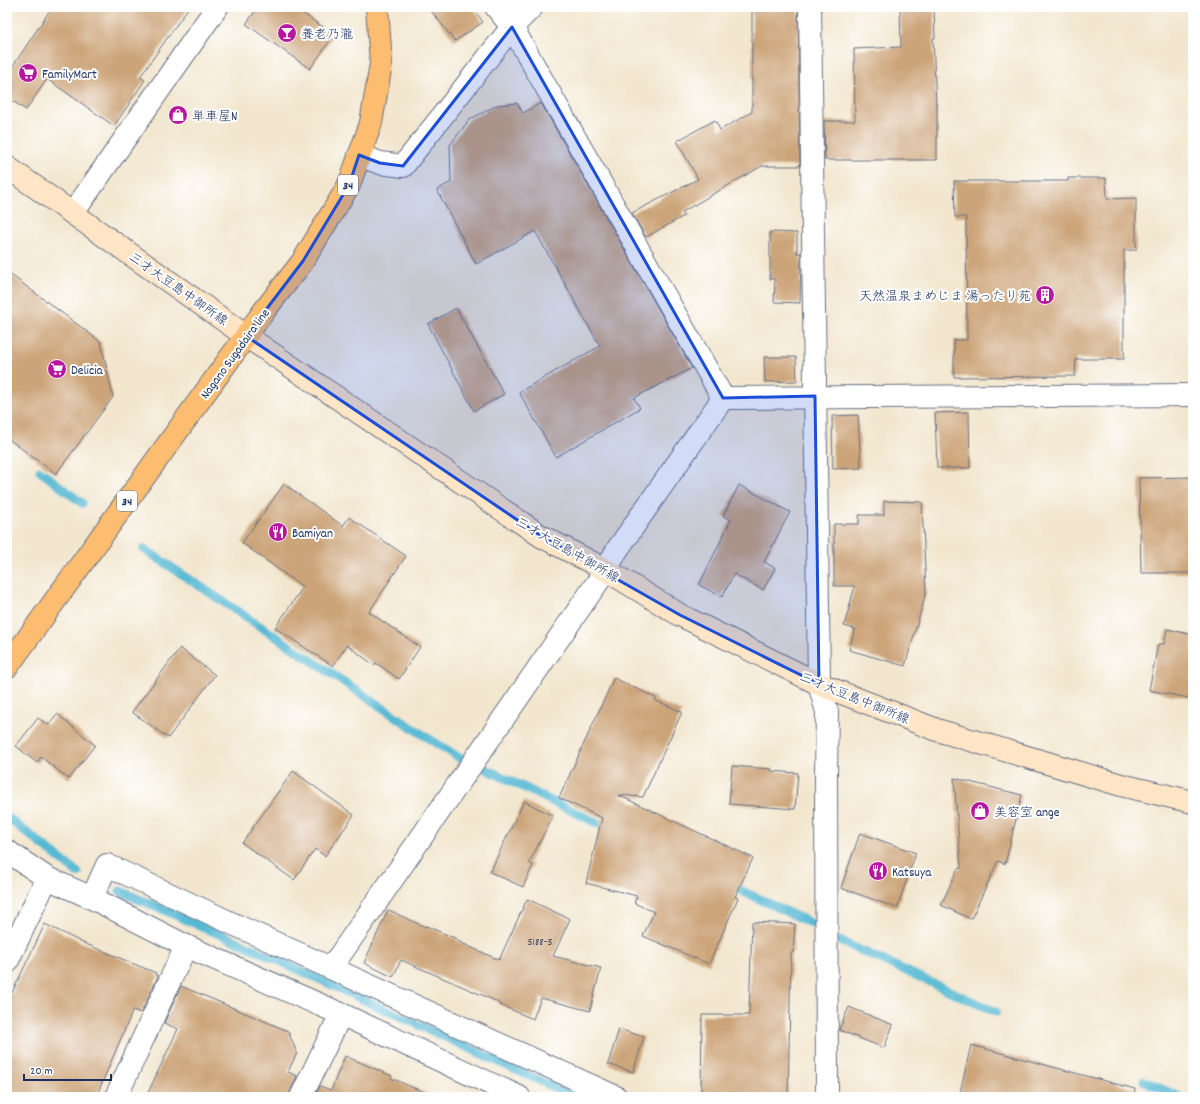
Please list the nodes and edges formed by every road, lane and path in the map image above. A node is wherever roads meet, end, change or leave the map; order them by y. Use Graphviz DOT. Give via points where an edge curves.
graph roads {
  1 [pos="217,7"];
  2 [pos="377,7"];
  3 [pos="496,7"];
  4 [pos="532,7"];
  5 [pos="810,7"];
  6 [pos="512,27"];
  7 [pos="359,155"];
  8 [pos="7,167"];
  9 [pos="73,213"];
  10 [pos="246,336"];
  11 [pos="1193,395"];
  12 [pos="815,396"];
  13 [pos="723,398"];
  14 [pos="606,570"];
  15 [pos="7,667"];
  16 [pos="819,684"];
  17 [pos="1193,802"];
  18 [pos="7,851"];
  19 [pos="47,878"];
  20 [pos="92,898"];
  21 [pos="186,946"];
  22 [pos="7,962"];
  23 [pos="331,968"];
  24 [pos="341,1014"];
  25 [pos="481,1089"];
  26 [pos="116,1097"];
  27 [pos="301,1097"];
  28 [pos="518,1097"];
  29 [pos="616,1097"];
  30 [pos="827,1097"];
  1 -- 9 [label="street"];
  2 -- 7 [label="main road, Nagano Sugadaira line / 34" via="380,64 371,122"];
  3 -- 6 [label="street"];
  4 -- 6 [label="street"];
  5 -- 12 [label="street"];
  6 -- 7 [label="street" via="403,166 380,163"];
  6 -- 13 [label="street"];
  7 -- 10 [label="main road, Nagano Sugadaira line / 34" via="348,184 303,260"];
  8 -- 9 [label="main road, 三才大豆島中御所線"];
  9 -- 10 [label="main road, 三才大豆島中御所線"];
  10 -- 14 [label="main road, 三才大豆島中御所線" via="541,536"];
  10 -- 15 [label="main road, Nagano Sugadaira line / 34"];
  11 -- 12 [label="street"];
  12 -- 13 [label="street"];
  12 -- 16 [label="street"];
  13 -- 14 [label="street" via="617,550"];
  14 -- 16 [label="main road, 三才大豆島中御所線" via="680,615"];
  14 -- 23 [label="street"];
  16 -- 17 [label="main road, 三才大豆島中御所線" via="937,730 1121,785"];
  16 -- 30 [label="street" via="827,712"];
  18 -- 19 [label="street"];
  19 -- 20 [label="street"];
  19 -- 22 [label="street"];
  20 -- 21 [label="street"];
  20 -- 23 [label="street" via="107,864"];
  21 -- 24 [label="street"];
  21 -- 26 [label="street"];
  23 -- 29 [label="street"];
  24 -- 25 [label="street"];
  24 -- 27 [label="street"];
  25 -- 28 [label="street"];
}
